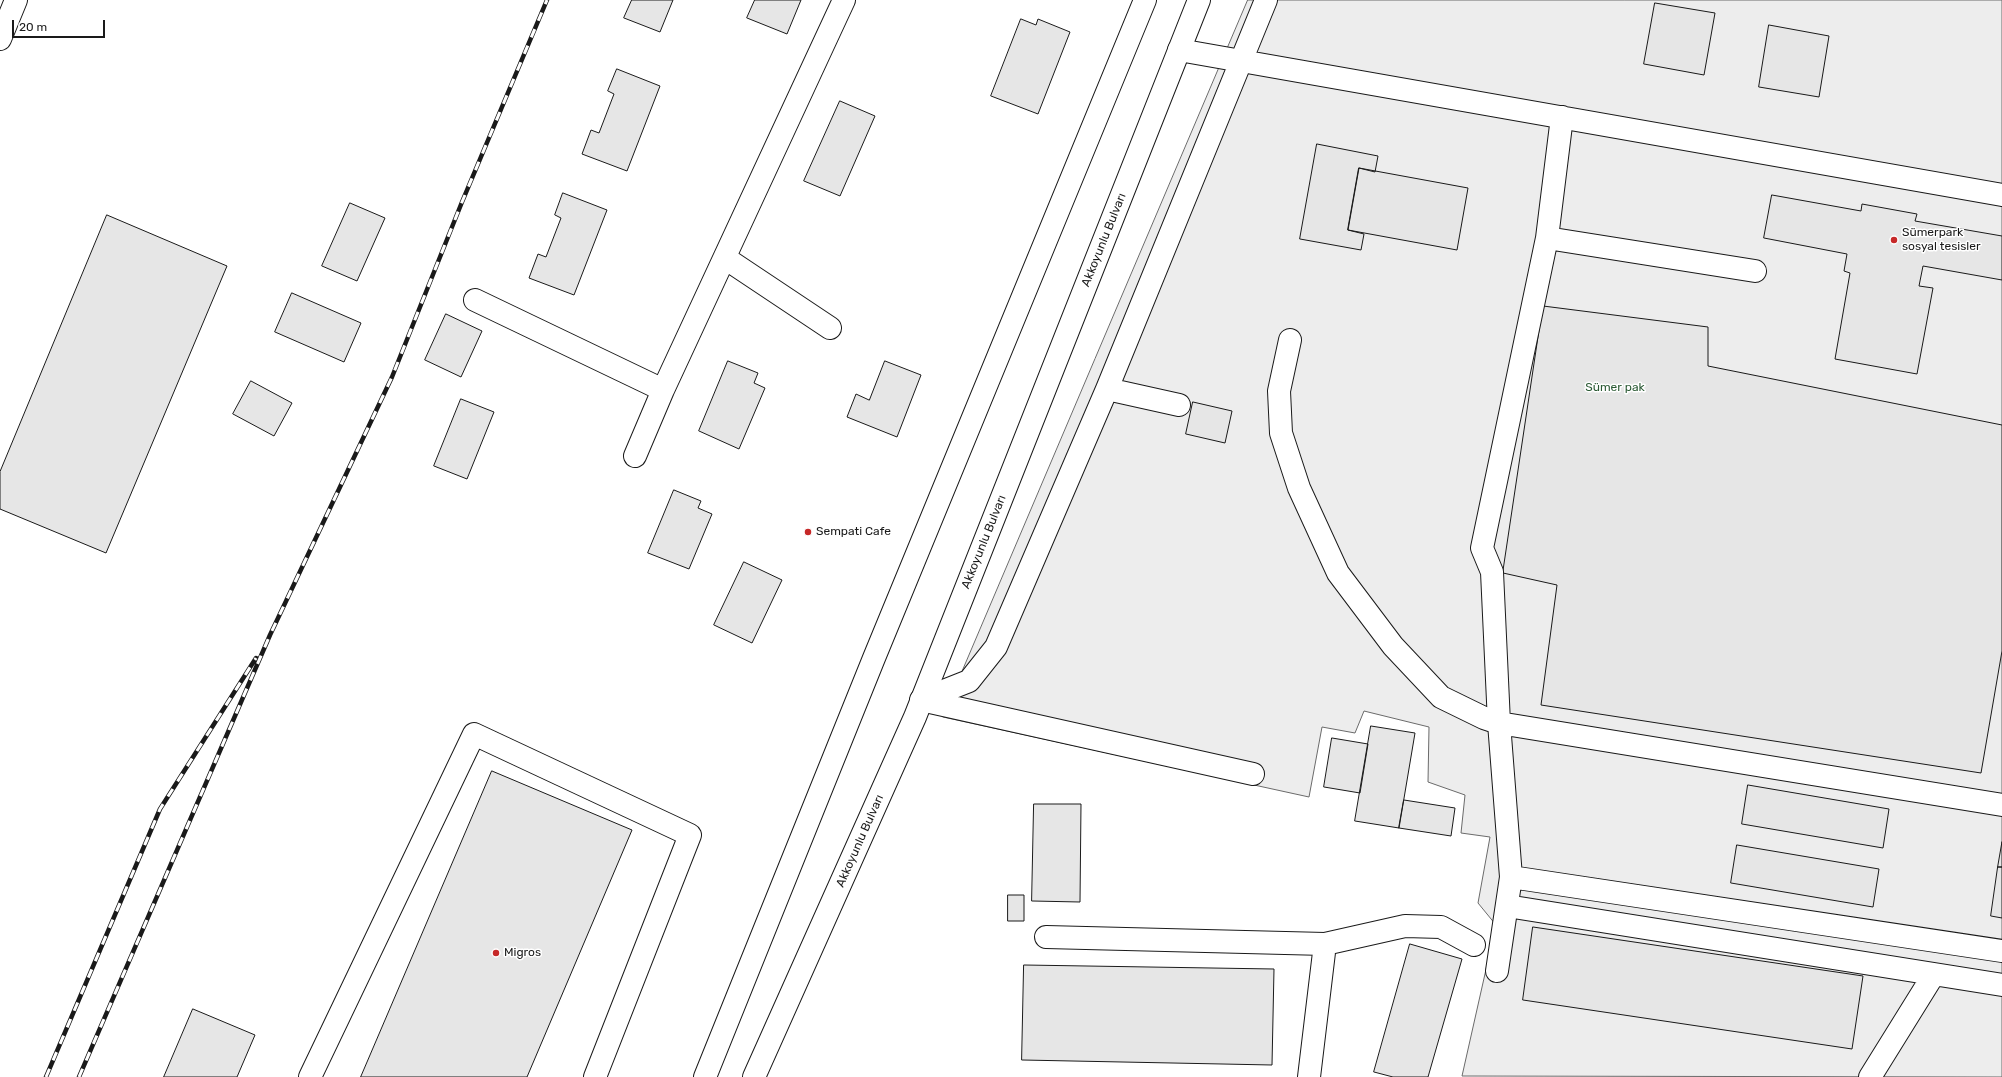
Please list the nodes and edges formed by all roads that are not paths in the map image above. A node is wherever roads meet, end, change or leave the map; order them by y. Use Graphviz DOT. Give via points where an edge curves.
graph roads {
  1 [pos="16,0"];
  2 [pos="844,0"];
  3 [pos="1145,0"];
  4 [pos="1199,0"];
  5 [pos="1266,0"];
  6 [pos="0,39"];
  7 [pos="1180,50"];
  8 [pos="1242,61"];
  9 [pos="1562,117"];
  10 [pos="2002,195"];
  11 [pos="1547,238"];
  12 [pos="725,258"];
  13 [pos="1755,271"];
  14 [pos="474,300"];
  15 [pos="830,328"];
  16 [pos="1290,340"];
  17 [pos="1107,389"];
  18 [pos="663,390"];
  19 [pos="1179,405"];
  20 [pos="635,456"];
  21 [pos="922,700"];
  22 [pos="1499,723"];
  23 [pos="1253,774"];
  24 [pos="2002,805"];
  25 [pos="1511,877"];
  26 [pos="1507,906"];
  27 [pos="1046,937"];
  28 [pos="1325,944"];
  29 [pos="1474,945"];
  30 [pos="2002,951"];
  31 [pos="1497,971"];
  32 [pos="1934,974"];
  33 [pos="2002,985"];
  34 [pos="310,1077"];
  35 [pos="595,1077"];
  36 [pos="705,1077"];
  37 [pos="754,1077"];
  38 [pos="1309,1077"];
  39 [pos="1870,1077"];
  1 -- 6 [label="main road"];
  2 -- 12 [label="main road"];
  3 -- 36 [label="main road" via="883,636"];
  4 -- 7 [label="main road, Akkoyunlu Bulvarı"];
  5 -- 8 [label="main road"];
  7 -- 8 [label="main road"];
  7 -- 21 [label="main road, Akkoyunlu Bulvarı"];
  8 -- 9 [label="main road"];
  8 -- 17 [label="main road"];
  9 -- 10 [label="main road"];
  9 -- 11 [label="main road"];
  11 -- 13 [label="main road"];
  11 -- 22 [label="main road" via="1482,548 1492,572"];
  12 -- 15 [label="main road"];
  12 -- 18 [label="main road"];
  14 -- 18 [label="main road"];
  16 -- 22 [label="main road" via="1279,391 1281,433 1299,488 1338,573 1393,646 1441,697"];
  17 -- 19 [label="main road"];
  17 -- 21 [label="main road" via="996,647 969,681"];
  18 -- 20 [label="main road"];
  21 -- 23 [label="main road"];
  21 -- 37 [label="main road, Akkoyunlu Bulvarı"];
  22 -- 24 [label="main road"];
  22 -- 25 [label="main road"];
  25 -- 26 [label="main road"];
  25 -- 30 [label="main road"];
  26 -- 31 [label="main road"];
  26 -- 32 [label="main road"];
  27 -- 28 [label="main road"];
  28 -- 29 [label="main road" via="1405,926 1441,927"];
  28 -- 38 [label="main road"];
  32 -- 33 [label="main road"];
  32 -- 39 [label="main road"];
  34 -- 35 [label="main road" via="474,734 690,835"];
}
